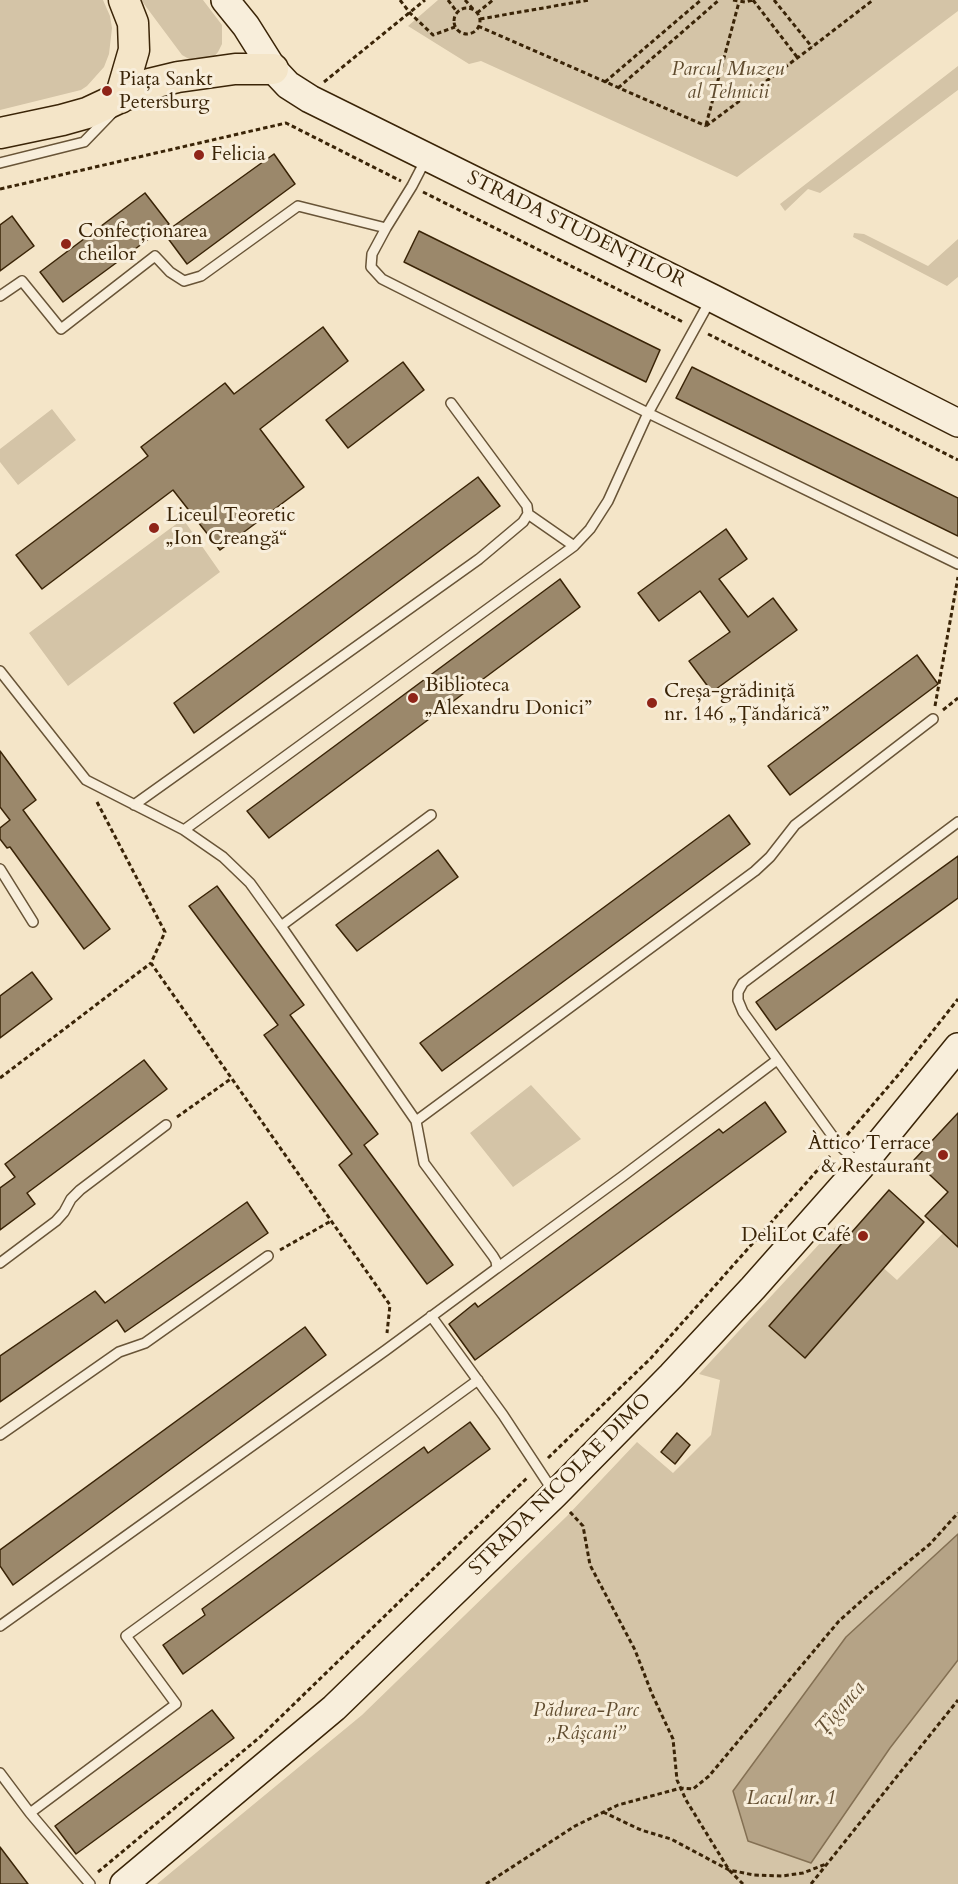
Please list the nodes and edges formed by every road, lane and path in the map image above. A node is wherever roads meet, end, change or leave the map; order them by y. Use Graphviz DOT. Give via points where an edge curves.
graph roads {
  1 [pos="124,0"];
  2 [pos="225,0"];
  3 [pos="400,0"];
  4 [pos="425,0"];
  5 [pos="448,0"];
  6 [pos="465,0"];
  7 [pos="493,0"];
  8 [pos="589,0"];
  9 [pos="701,0"];
  10 [pos="719,0"];
  11 [pos="733,0"];
  12 [pos="753,0"];
  13 [pos="774,0"];
  14 [pos="873,0"];
  15 [pos="739,2"];
  16 [pos="457,12"];
  17 [pos="476,12"];
  18 [pos="410,13"];
  19 [pos="480,20"];
  20 [pos="478,26"];
  21 [pos="455,27"];
  22 [pos="812,47"];
  23 [pos="797,57"];
  24 [pos="273,69"];
  25 [pos="326,79"];
  26 [pos="605,82"];
  27 [pos="618,88"];
  28 [pos="120,98"];
  29 [pos="292,118"];
  30 [pos="286,123"];
  31 [pos="706,126"];
  32 [pos="0,133"];
  33 [pos="427,158"];
  34 [pos="0,163"];
  35 [pos="412,186"];
  36 [pos="0,189"];
  37 [pos="386,228"];
  38 [pos="0,296"];
  39 [pos="712,297"];
  40 [pos="697,328"];
  41 [pos="451,403"];
  42 [pos="648,413"];
  43 [pos="958,423"];
  44 [pos="958,460"];
  45 [pos="528,514"];
  46 [pos="574,546"];
  47 [pos="958,564"];
  48 [pos="958,575"];
  49 [pos="0,671"];
  50 [pos="958,698"];
  51 [pos="933,719"];
  52 [pos="86,780"];
  53 [pos="134,805"];
  54 [pos="431,815"];
  55 [pos="958,822"];
  56 [pos="184,830"];
  57 [pos="0,869"];
  58 [pos="33,922"];
  59 [pos="281,926"];
  60 [pos="151,963"];
  61 [pos="958,1047"];
  62 [pos="777,1060"];
  63 [pos="0,1078"];
  64 [pos="232,1078"];
  65 [pos="416,1121"];
  66 [pos="166,1125"];
  67 [pos="861,1166"];
  68 [pos="331,1221"];
  69 [pos="268,1257"];
  70 [pos="0,1263"];
  71 [pos="496,1268"];
  72 [pos="431,1316"];
  73 [pos="386,1350"];
  74 [pos="478,1380"];
  75 [pos="0,1435"];
  76 [pos="555,1494"];
  77 [pos="958,1513"];
  78 [pos="0,1626"];
  79 [pos="958,1700"];
  80 [pos="0,1773"];
  81 [pos="681,1788"];
  82 [pos="603,1812"];
  83 [pos="30,1813"];
  84 [pos="826,1864"];
  85 [pos="729,1870"];
  86 [pos="90,1884"];
  87 [pos="124,1884"];
  88 [pos="486,1884"];
  89 [pos="742,1884"];
  90 [pos="811,1884"];
  1 -- 28 [label="main road" via="133,23 134,50"];
  2 -- 24 [label="main road, STRADA STUDENȚILOR"];
  3 -- 18 [label="path"];
  4 -- 18 [label="path"];
  5 -- 16 [label="path"];
  6 -- 17 [label="path"];
  7 -- 17 [label="path"];
  8 -- 19 [label="path"];
  9 -- 26 [label="path"];
  10 -- 27 [label="path"];
  11 -- 15 [label="path"];
  12 -- 15 [label="path"];
  12 -- 23 [label="path"];
  13 -- 22 [label="path"];
  14 -- 22 [label="path"];
  15 -- 31 [label="path"];
  16 -- 17 [label="path" via="466,8"];
  16 -- 21 [label="path"];
  17 -- 19 [label="path"];
  18 -- 21 [label="path" via="433,34"];
  18 -- 25 [label="path"];
  19 -- 20 [label="path"];
  20 -- 21 [label="path" via="469,34"];
  20 -- 26 [label="path"];
  22 -- 23 [label="path"];
  23 -- 31 [label="path"];
  24 -- 28 [label="main road" via="235,69 178,77 149,84"];
  24 -- 33 [label="main road, STRADA STUDENȚILOR" via="310,99"];
  26 -- 27 [label="path"];
  27 -- 31 [label="path"];
  28 -- 32 [label="main road" via="87,113"];
  28 -- 34 [label="lane" via="109,117 84,142"];
  29 -- 30 [label="path"];
  30 -- 35 [label="path"];
  30 -- 36 [label="path"];
  33 -- 35 [label="lane"];
  33 -- 39 [label="main road, STRADA STUDENȚILOR"];
  35 -- 37 [label="lane"];
  35 -- 40 [label="path"];
  37 -- 38 [label="lane" via="298,206 201,276 184,281 155,256 61,329 22,280"];
  37 -- 42 [label="lane" via="372,254 371,267 382,279"];
  39 -- 40 [label="lane"];
  39 -- 43 [label="main road, STRADA STUDENȚILOR"];
  40 -- 42 [label="lane"];
  40 -- 44 [label="path"];
  41 -- 45 [label="lane" via="521,497"];
  42 -- 46 [label="lane" via="608,501 596,522"];
  42 -- 47 [label="lane"];
  45 -- 46 [label="lane"];
  45 -- 53 [label="lane" via="513,532 478,559"];
  46 -- 56 [label="lane"];
  48 -- 51 [label="path"];
  49 -- 52 [label="lane"];
  50 -- 51 [label="path"];
  51 -- 65 [label="lane" via="795,825 755,871"];
  52 -- 53 [label="lane"];
  52 -- 60 [label="path" via="165,932"];
  53 -- 56 [label="lane"];
  54 -- 59 [label="lane"];
  55 -- 62 [label="lane" via="743,983 738,992 740,1006"];
  56 -- 59 [label="lane" via="238,870"];
  57 -- 58 [label="lane"];
  59 -- 65 [label="lane"];
  60 -- 63 [label="path"];
  60 -- 64 [label="path"];
  61 -- 67 [label="main road, STRADA NICOLAE DIMO"];
  62 -- 67 [label="lane" via="839,1145"];
  62 -- 71 [label="lane"];
  64 -- 66 [label="path"];
  64 -- 68 [label="path"];
  65 -- 71 [label="lane" via="424,1163 493,1256"];
  66 -- 70 [label="lane" via="80,1190 56,1221"];
  67 -- 76 [label="main road, STRADA NICOLAE DIMO" via="738,1304"];
  68 -- 69 [label="path"];
  68 -- 73 [label="path" via="390,1305"];
  69 -- 75 [label="lane" via="145,1343 119,1352"];
  71 -- 72 [label="lane"];
  72 -- 73 [label="lane"];
  72 -- 74 [label="lane"];
  73 -- 78 [label="lane"];
  74 -- 76 [label="lane"];
  74 -- 83 [label="lane" via="126,1636 176,1704"];
  76 -- 81 [label="path" via="582,1526 590,1565 635,1650 673,1739"];
  76 -- 87 [label="main road, STRADA NICOLAE DIMO" via="334,1708"];
  77 -- 81 [label="path" via="930,1544 839,1621 709,1776 693,1789"];
  79 -- 84 [label="path"];
  80 -- 83 [label="lane"];
  81 -- 82 [label="path" via="618,1804"];
  81 -- 85 [label="path"];
  82 -- 85 [label="path" via="671,1839"];
  82 -- 88 [label="path"];
  83 -- 86 [label="lane"];
  84 -- 85 [label="path" via="782,1876"];
  84 -- 90 [label="path"];
  85 -- 89 [label="path"];
}
